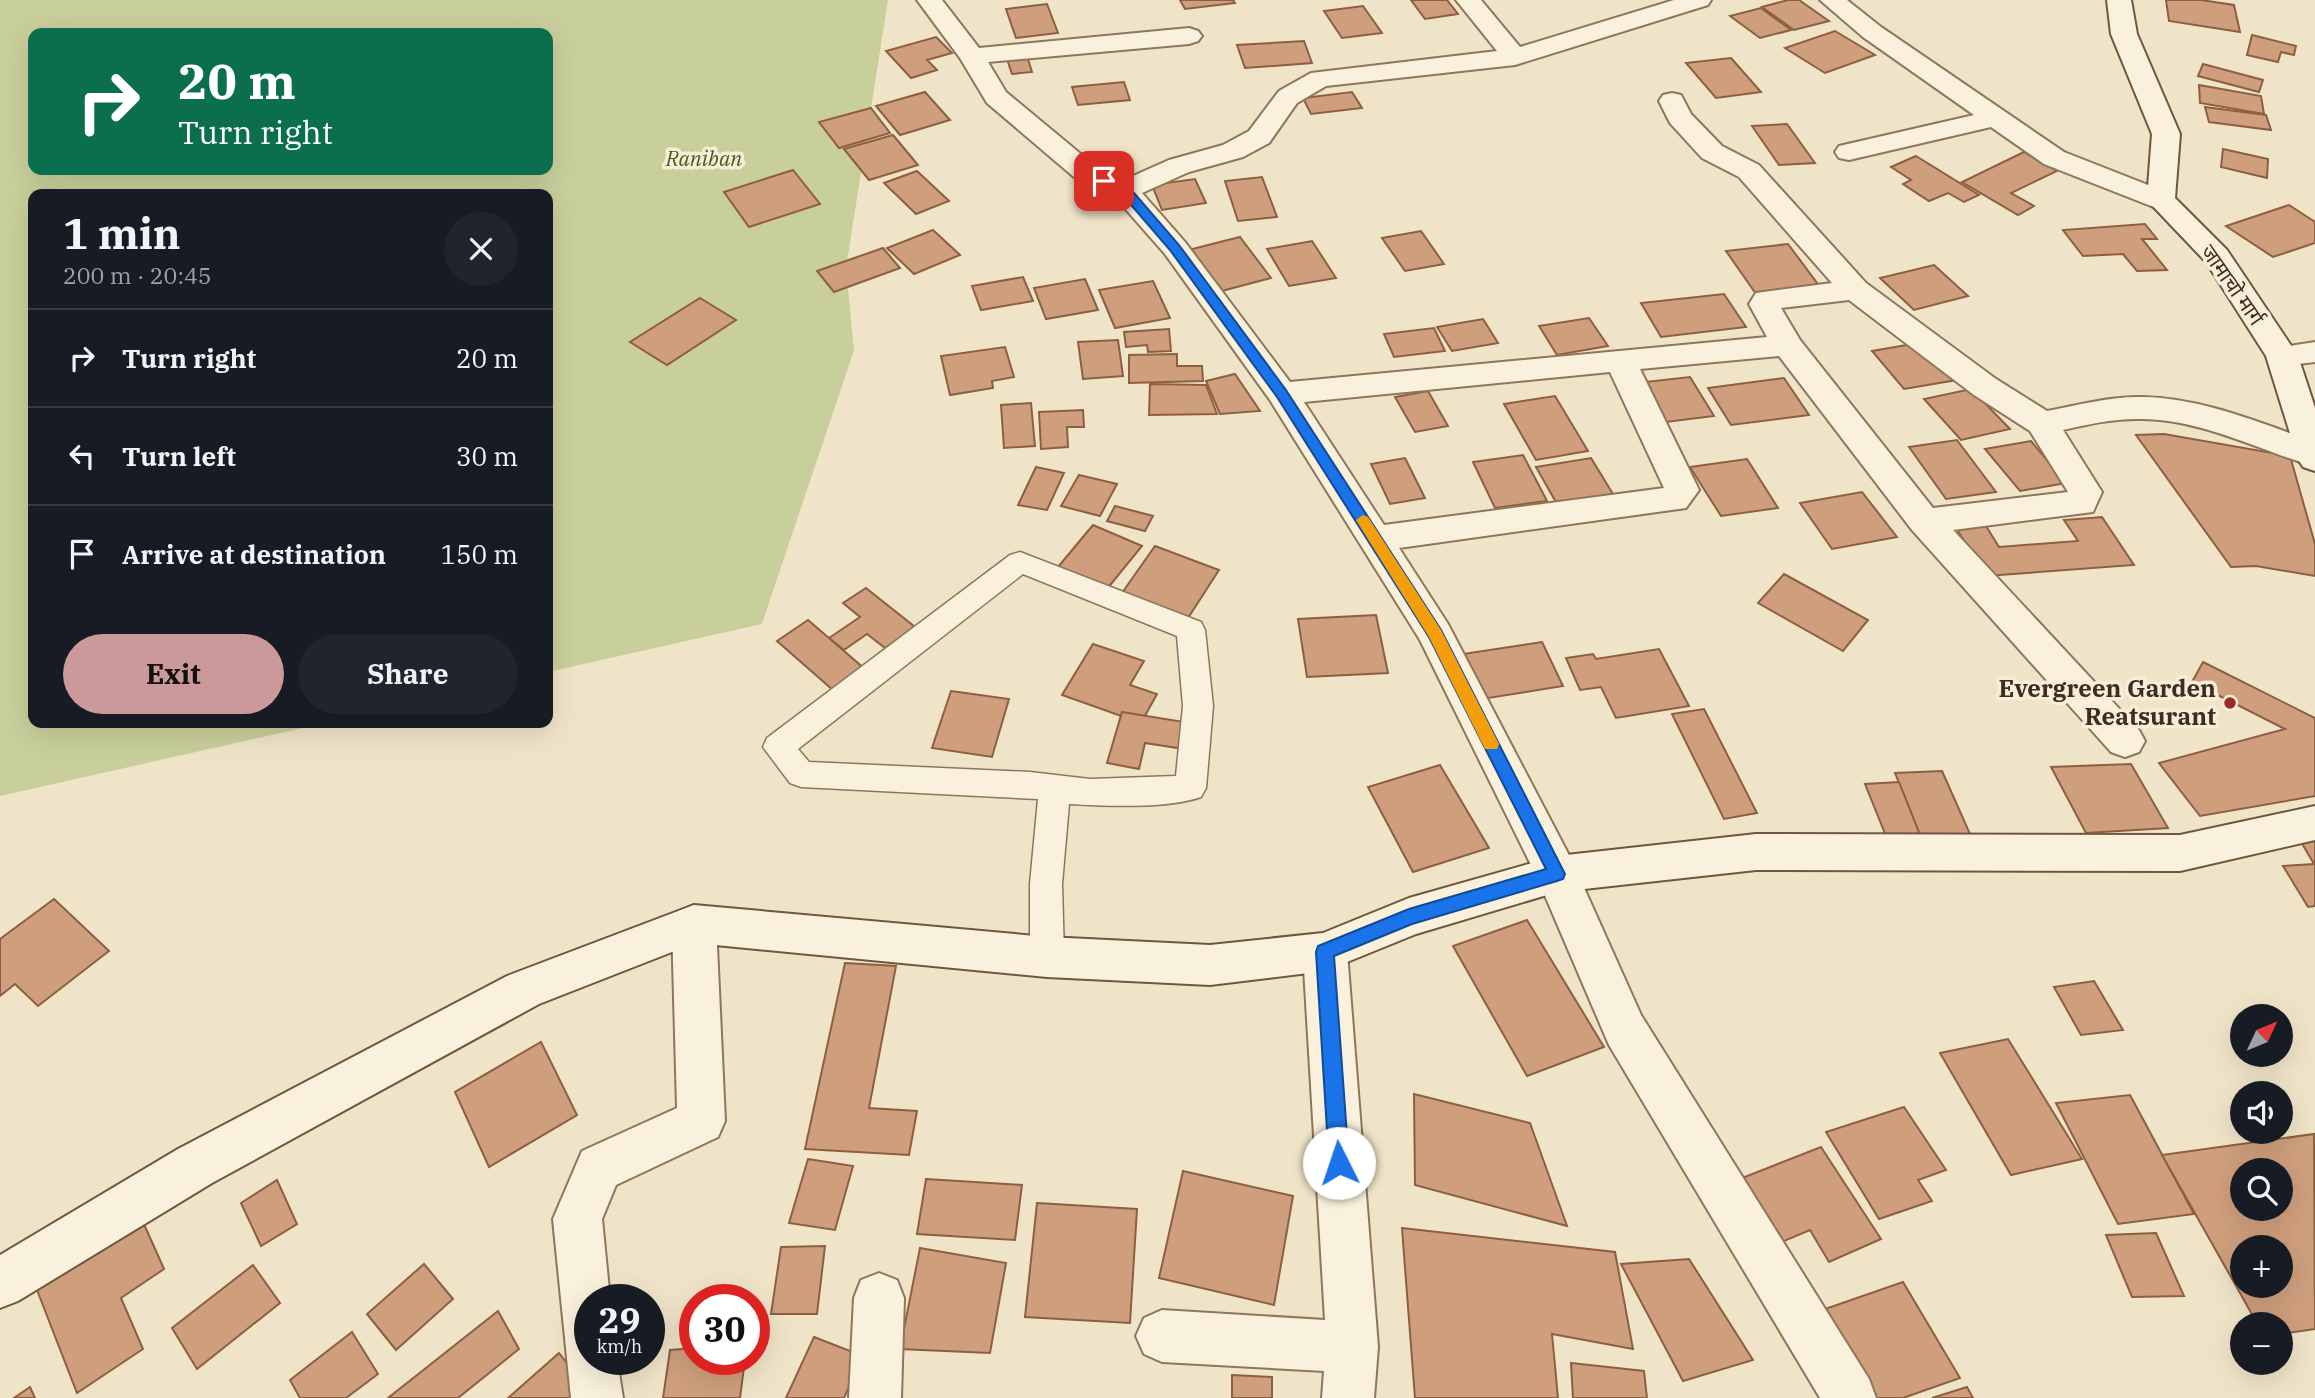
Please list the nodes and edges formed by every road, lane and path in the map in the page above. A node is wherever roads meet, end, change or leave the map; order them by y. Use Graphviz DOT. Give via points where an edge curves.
graph roads {
  1 [pos="929,0"];
  2 [pos="1468,0"];
  3 [pos="1699,0"];
  4 [pos="1832,0"];
  5 [pos="2119,0"];
  6 [pos="1189,36"];
  7 [pos="972,55"];
  8 [pos="1515,57"];
  9 [pos="1672,101"];
  10 [pos="1995,118"];
  11 [pos="1849,152"];
  12 [pos="1124,190"];
  13 [pos="2161,200"];
  14 [pos="1856,290"];
  15 [pos="1787,345"];
  16 [pos="2315,352"];
  17 [pos="2281,356"];
  18 [pos="1620,360"];
  19 [pos="1282,393"];
  20 [pos="2042,423"];
  21 [pos="2314,456"];
  22 [pos="1924,521"];
  23 [pos="1375,539"];
  24 [pos="2125,741"];
  25 [pos="1054,790"];
  26 [pos="2315,823"];
  27 [pos="1557,874"];
  28 [pos="694,925"];
  29 [pos="1325,952"];
  30 [pos="1047,957"];
  31 [pos="0,1283"];
  32 [pos="583,1284"];
  33 [pos="879,1298"];
  34 [pos="1162,1336"];
  35 [pos="1352,1347"];
  36 [pos="593,1375"];
  37 [pos="597,1398"];
  38 [pos="875,1398"];
  39 [pos="1348,1398"];
  40 [pos="1850,1398"];
  1 -- 7 [label="street"];
  2 -- 8 [label="street"];
  3 -- 8 [label="street"];
  4 -- 10 [label="street"];
  5 -- 13 [label="street" via="2124,34 2166,134"];
  6 -- 7 [label="street"];
  7 -- 12 [label="street" via="996,97 1084,171"];
  8 -- 12 [label="street" via="1320,79 1288,97 1259,137 1233,152 1179,166"];
  9 -- 14 [label="street" via="1679,117 1712,152 1749,171"];
  10 -- 11 [label="street"];
  10 -- 13 [label="street" via="2054,158"];
  12 -- 19 [label="street" via="1175,248"];
  13 -- 17 [label="street, जामाचो मार्ग" via="2217,257"];
  14 -- 15 [label="street" via="1767,300 1764,304"];
  14 -- 20 [label="street" via="1985,387"];
  15 -- 18 [label="street"];
  15 -- 22 [label="street"];
  16 -- 17 [label="street"];
  17 -- 21 [label="street, जामाचो मार्ग"];
  18 -- 19 [label="street"];
  18 -- 23 [label="street" via="1682,490 1674,499"];
  19 -- 23 [label="street"];
  20 -- 21 [label="street" via="2119,409 2158,408 2235,426"];
  20 -- 22 [label="street" via="2085,492 2081,503"];
  22 -- 24 [label="street"];
  23 -- 27 [label="street" via="1435,634"];
  25 -- 25 [label="lane" via="1190,788 1198,706 1191,630 1020,562 778,747 802,774"];
  25 -- 30 [label="lane" via="1046,884"];
  26 -- 27 [label="street" via="2180,853 1756,852"];
  27 -- 29 [label="street" via="1409,917"];
  27 -- 40 [label="street" via="1625,1030"];
  28 -- 30 [label="street"];
  28 -- 31 [label="street" via="523,990 195,1166"];
  28 -- 32 [label="street" via="701,1121 599,1168 577,1219"];
  29 -- 30 [label="street" via="1210,965"];
  29 -- 35 [label="street"];
  33 -- 38 [label="street"];
  34 -- 35 [label="street"];
  35 -- 39 [label="street"];
  36 -- 37 [label="street"];
}
